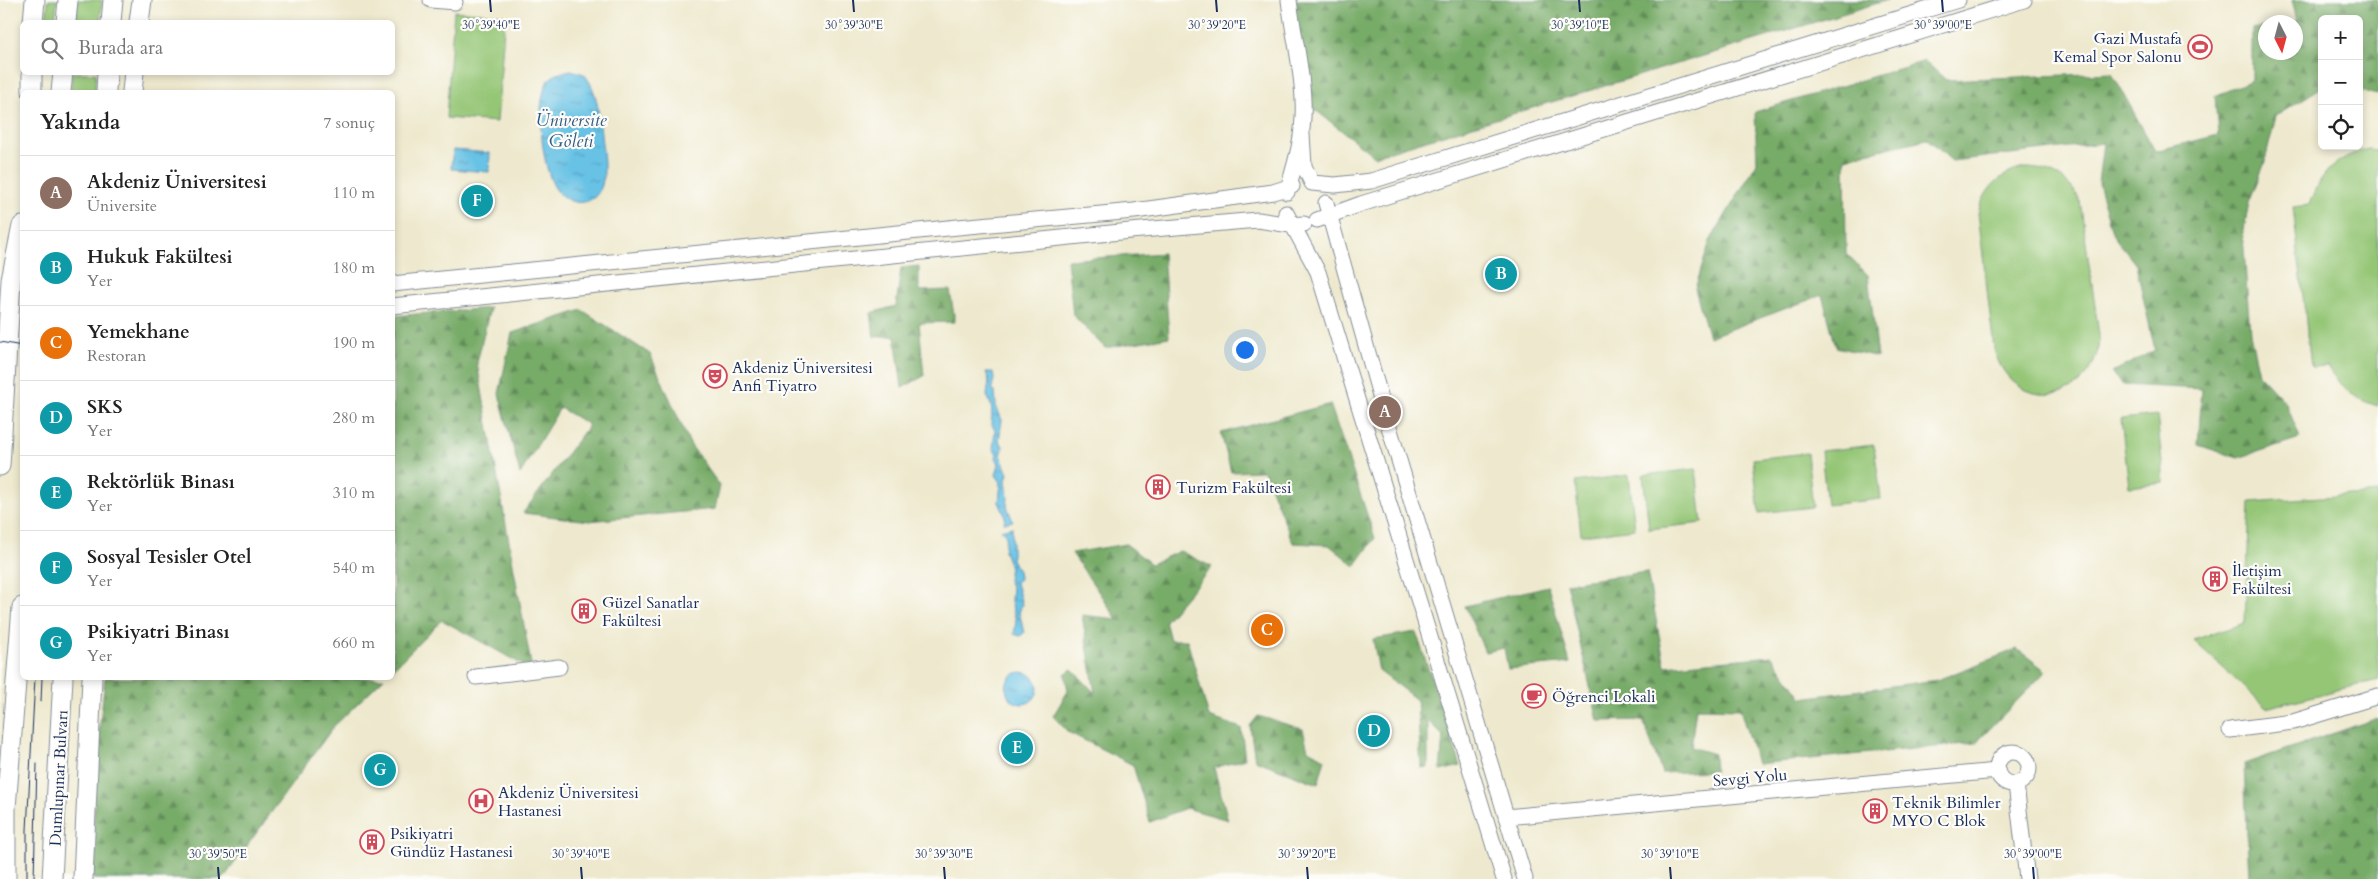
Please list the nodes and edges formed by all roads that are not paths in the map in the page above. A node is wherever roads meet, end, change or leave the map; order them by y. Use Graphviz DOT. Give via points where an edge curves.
graph roads {
  1 [pos="35,0"];
  2 [pos="68,0"];
  3 [pos="113,0"];
  4 [pos="142,0"];
  5 [pos="431,0"];
  6 [pos="1288,0"];
  7 [pos="1958,0"];
  8 [pos="2024,0"];
  9 [pos="455,2"];
  10 [pos="33,20"];
  11 [pos="66,20"];
  12 [pos="111,20"];
  13 [pos="139,20"];
  14 [pos="32,75"];
  15 [pos="63,75"];
  16 [pos="107,75"];
  17 [pos="134,75"];
  18 [pos="32,90"];
  19 [pos="61,90"];
  20 [pos="106,90"];
  21 [pos="132,90"];
  22 [pos="1302,134"];
  23 [pos="1312,183"];
  24 [pos="1289,188"];
  25 [pos="1309,217"];
  26 [pos="20,235"];
  27 [pos="578,265"];
  28 [pos="395,284"];
  29 [pos="581,288"];
  30 [pos="395,306"];
  31 [pos="10,317"];
  32 [pos="3,370"];
  33 [pos="20,381"];
  34 [pos="0,466"];
  35 [pos="20,633"];
  36 [pos="559,667"];
  37 [pos="476,677"];
  38 [pos="63,680"];
  39 [pos="92,680"];
  40 [pos="2378,696"];
  41 [pos="2230,730"];
  42 [pos="1997,771"];
  43 [pos="2016,784"];
  44 [pos="1506,817"];
  45 [pos="6,879"];
  46 [pos="52,879"];
  47 [pos="83,879"];
  48 [pos="1504,879"];
  49 [pos="1525,879"];
  50 [pos="2027,879"];
  1 -- 10 [label="main road"];
  2 -- 11 [label="main road"];
  3 -- 12 [label="main road"];
  4 -- 13 [label="main road"];
  5 -- 9 [label="street"];
  6 -- 22 [label="street" via="1304,101"];
  7 -- 23 [label="street" via="1371,182"];
  8 -- 25 [label="street"];
  14 -- 18 [label="main road"];
  15 -- 19 [label="main road"];
  16 -- 20 [label="main road"];
  17 -- 21 [label="main road"];
  22 -- 23 [label="street" via="1304,166"];
  22 -- 24 [label="street"];
  23 -- 24 [label="street" via="1298,183"];
  23 -- 25 [label="street" via="1322,190"];
  24 -- 25 [label="street" via="1284,198"];
  24 -- 27 [label="street" via="1134,212 958,226"];
  25 -- 29 [label="street" via="1130,231"];
  25 -- 44 [label="street" via="1386,417"];
  25 -- 48 [label="street" via="1318,272"];
  26 -- 31 [label="main road" via="10,280"];
  27 -- 28 [label="street"];
  27 -- 29 [label="street" via="571,269 568,278 573,286"];
  29 -- 30 [label="street"];
  31 -- 32 [label="main road"];
  32 -- 33 [label="main road"];
  32 -- 34 [label="main road"];
  35 -- 45 [label="main road" via="6,808"];
  36 -- 37 [label="street"];
  38 -- 46 [label="main road, Dumlupınar Bulvarı"];
  39 -- 47 [label="main road"];
  40 -- 41 [label="street" via="2293,722"];
  42 -- 43 [label="street" via="2004,782"];
  42 -- 43 [label="street" via="1997,765 2005,755 2017,752 2023,755 2029,772"];
  42 -- 44 [label="street, Sevgi Yolu"];
  43 -- 50 [label="street"];
  44 -- 49 [label="street"];
}
